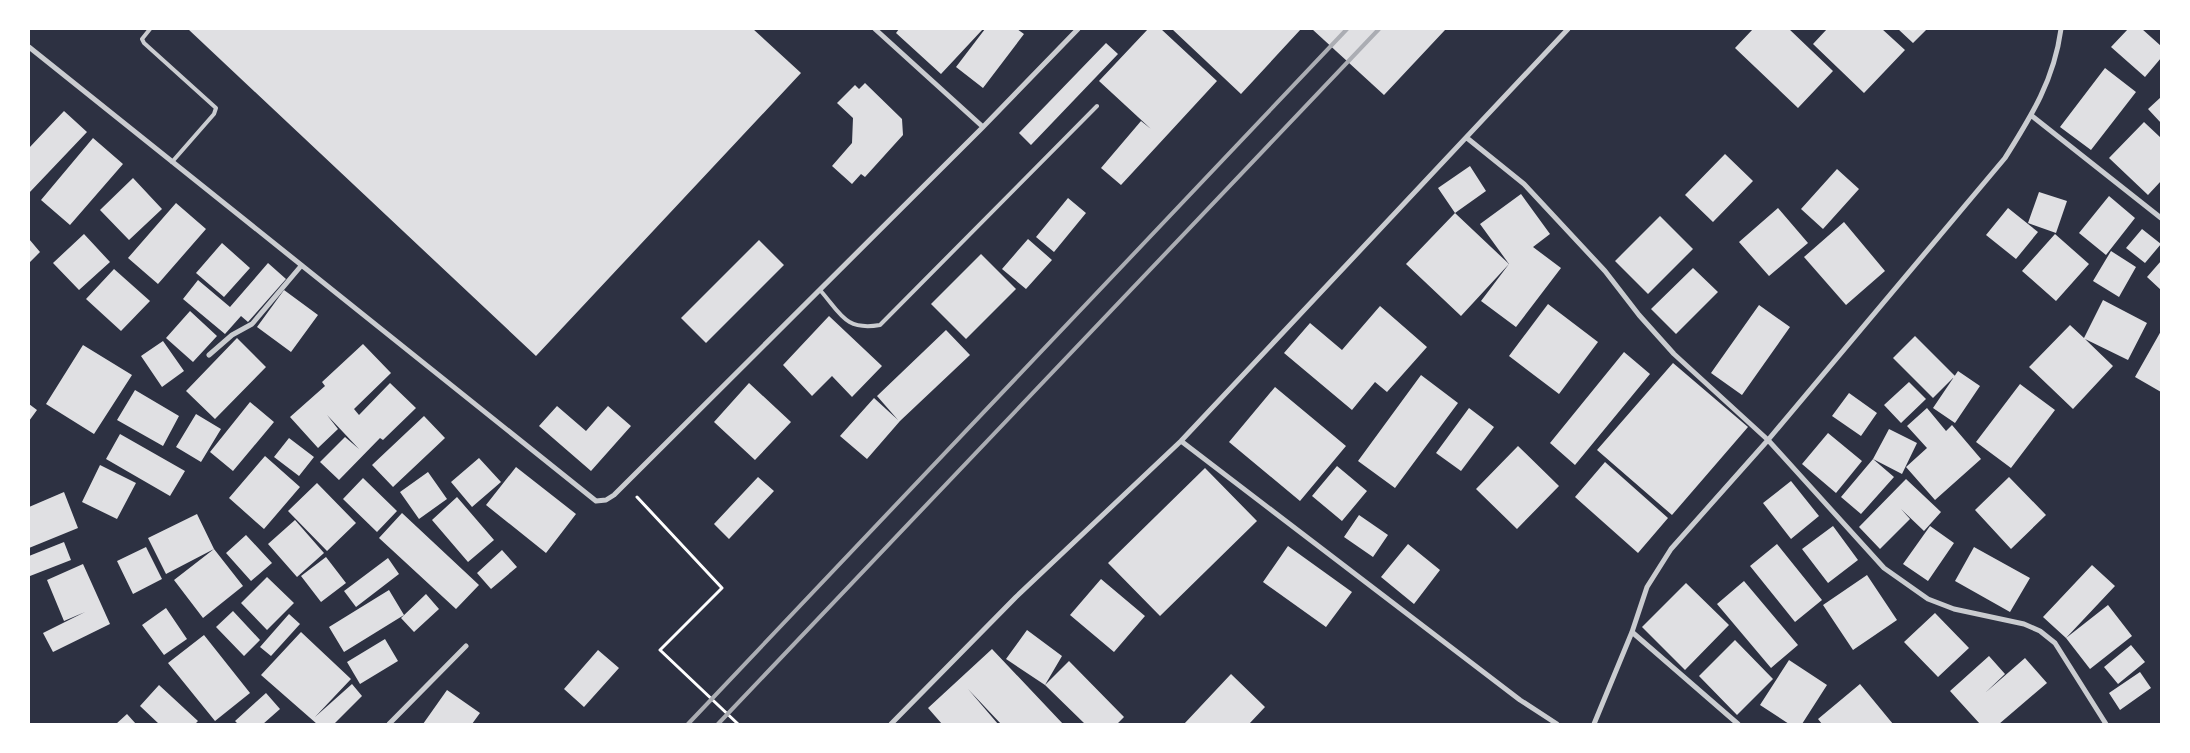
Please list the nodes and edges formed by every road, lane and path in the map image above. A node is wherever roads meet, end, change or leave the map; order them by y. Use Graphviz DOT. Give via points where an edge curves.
graph roads {
  1 [pos="150,29"];
  2 [pos="874,29"];
  3 [pos="1078,29"];
  4 [pos="1568,29"];
  5 [pos="2061,29"];
  6 [pos="29,46"];
  7 [pos="1097,106"];
  8 [pos="2032,116"];
  9 [pos="983,127"];
  10 [pos="1467,138"];
  11 [pos="172,162"];
  12 [pos="2161,218"];
  13 [pos="301,266"];
  14 [pos="820,290"];
  15 [pos="209,355"];
  16 [pos="1768,440"];
  17 [pos="1181,441"];
  18 [pos="625,484"];
  19 [pos="1632,632"];
  20 [pos="466,646"];
  21 [pos="389,724"];
  22 [pos="738,724"];
  23 [pos="891,724"];
  24 [pos="1557,724"];
  25 [pos="1594,724"];
  26 [pos="1738,724"];
  27 [pos="2106,724"];
  1 -- 11 [label="lane" via="142,39 144,43 216,108"];
  2 -- 9 [label="street"];
  3 -- 9 [label="street"];
  4 -- 10 [label="street"];
  5 -- 8 [label="street" via="2057,58"];
  6 -- 11 [label="street"];
  7 -- 14 [label="lane" via="880,325 864,328 850,325"];
  8 -- 12 [label="street"];
  8 -- 16 [label="street" via="2005,158"];
  9 -- 14 [label="street"];
  10 -- 16 [label="street" via="1524,184 1605,271 1674,354"];
  10 -- 17 [label="street"];
  11 -- 13 [label="street"];
  13 -- 15 [label="street" via="252,324 232,335"];
  13 -- 18 [label="street" via="596,501 606,500"];
  14 -- 18 [label="street"];
  16 -- 19 [label="street" via="1671,549 1647,587"];
  16 -- 27 [label="street" via="1884,568 1928,599 1954,609 2024,624 2055,643"];
  17 -- 23 [label="street" via="1016,597"];
  17 -- 24 [label="street" via="1520,700"];
  18 -- 22 [label="path" via="722,588 660,650"];
  19 -- 25 [label="street"];
  19 -- 26 [label="street"];
  20 -- 21 [label="street"];
}
